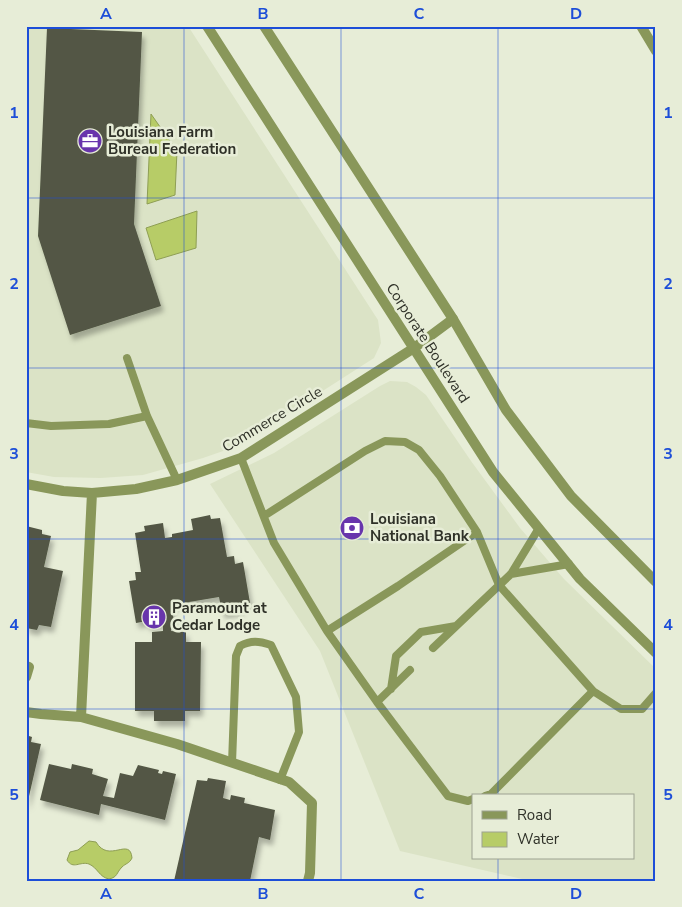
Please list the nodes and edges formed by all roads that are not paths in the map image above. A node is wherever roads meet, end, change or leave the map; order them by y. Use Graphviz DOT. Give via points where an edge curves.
graph roads {
  1 [pos="206,26"];
  2 [pos="264,26"];
  3 [pos="641,26"];
  4 [pos="656,51"];
  5 [pos="453,319"];
  6 [pos="414,348"];
  7 [pos="127,358"];
  8 [pos="147,416"];
  9 [pos="26,423"];
  10 [pos="241,458"];
  11 [pos="177,480"];
  12 [pos="26,484"];
  13 [pos="92,493"];
  14 [pos="264,516"];
  15 [pos="539,528"];
  16 [pos="477,532"];
  17 [pos="569,564"];
  18 [pos="511,574"];
  19 [pos="656,582"];
  20 [pos="499,585"];
  21 [pos="456,626"];
  22 [pos="327,631"];
  23 [pos="433,648"];
  24 [pos="656,653"];
  25 [pos="26,666"];
  26 [pos="410,670"];
  27 [pos="26,676"];
  28 [pos="391,689"];
  29 [pos="594,691"];
  30 [pos="656,692"];
  31 [pos="377,702"];
  32 [pos="26,712"];
  33 [pos="81,717"];
  34 [pos="232,763"];
  35 [pos="280,780"];
  36 [pos="492,794"];
  37 [pos="472,799"];
  38 [pos="308,881"];
  1 -- 6 [label="street, Corporate Boulevard"];
  2 -- 5 [label="street, Corporate Boulevard"];
  3 -- 4 [label="street"];
  5 -- 6 [label="street, Commerce Circle"];
  5 -- 19 [label="street, Corporate Boulevard" via="506,410 571,496"];
  6 -- 10 [label="street, Commerce Circle"];
  6 -- 15 [label="street, Corporate Boulevard" via="493,472"];
  7 -- 8 [label="lane"];
  8 -- 9 [label="lane" via="108,424 51,426"];
  8 -- 11 [label="lane"];
  10 -- 11 [label="street, Commerce Circle"];
  10 -- 14 [label="lane"];
  11 -- 13 [label="street, Commerce Circle" via="136,489"];
  12 -- 13 [label="street, Commerce Circle"];
  13 -- 33 [label="street"];
  14 -- 16 [label="lane" via="364,451 386,441 405,442 419,450 440,476"];
  14 -- 22 [label="lane" via="274,543"];
  15 -- 17 [label="street, Corporate Boulevard"];
  15 -- 18 [label="lane"];
  16 -- 20 [label="lane"];
  16 -- 22 [label="lane"];
  17 -- 18 [label="lane"];
  17 -- 24 [label="street, Corporate Boulevard"];
  18 -- 20 [label="lane"];
  20 -- 21 [label="lane"];
  20 -- 29 [label="lane"];
  21 -- 23 [label="lane"];
  21 -- 28 [label="lane" via="421,632 396,656"];
  22 -- 31 [label="lane"];
  25 -- 27 [label="street" via="29,667"];
  26 -- 28 [label="lane"];
  28 -- 31 [label="lane"];
  29 -- 30 [label="lane" via="621,709 642,709"];
  29 -- 36 [label="lane"];
  31 -- 37 [label="lane" via="448,796"];
  32 -- 33 [label="street"];
  33 -- 34 [label="street"];
  34 -- 35 [label="street"];
  34 -- 35 [label="lane" via="236,656 240,646 250,641 261,642 271,645 296,697 299,732"];
  35 -- 38 [label="street" via="289,782 312,803"];
}
